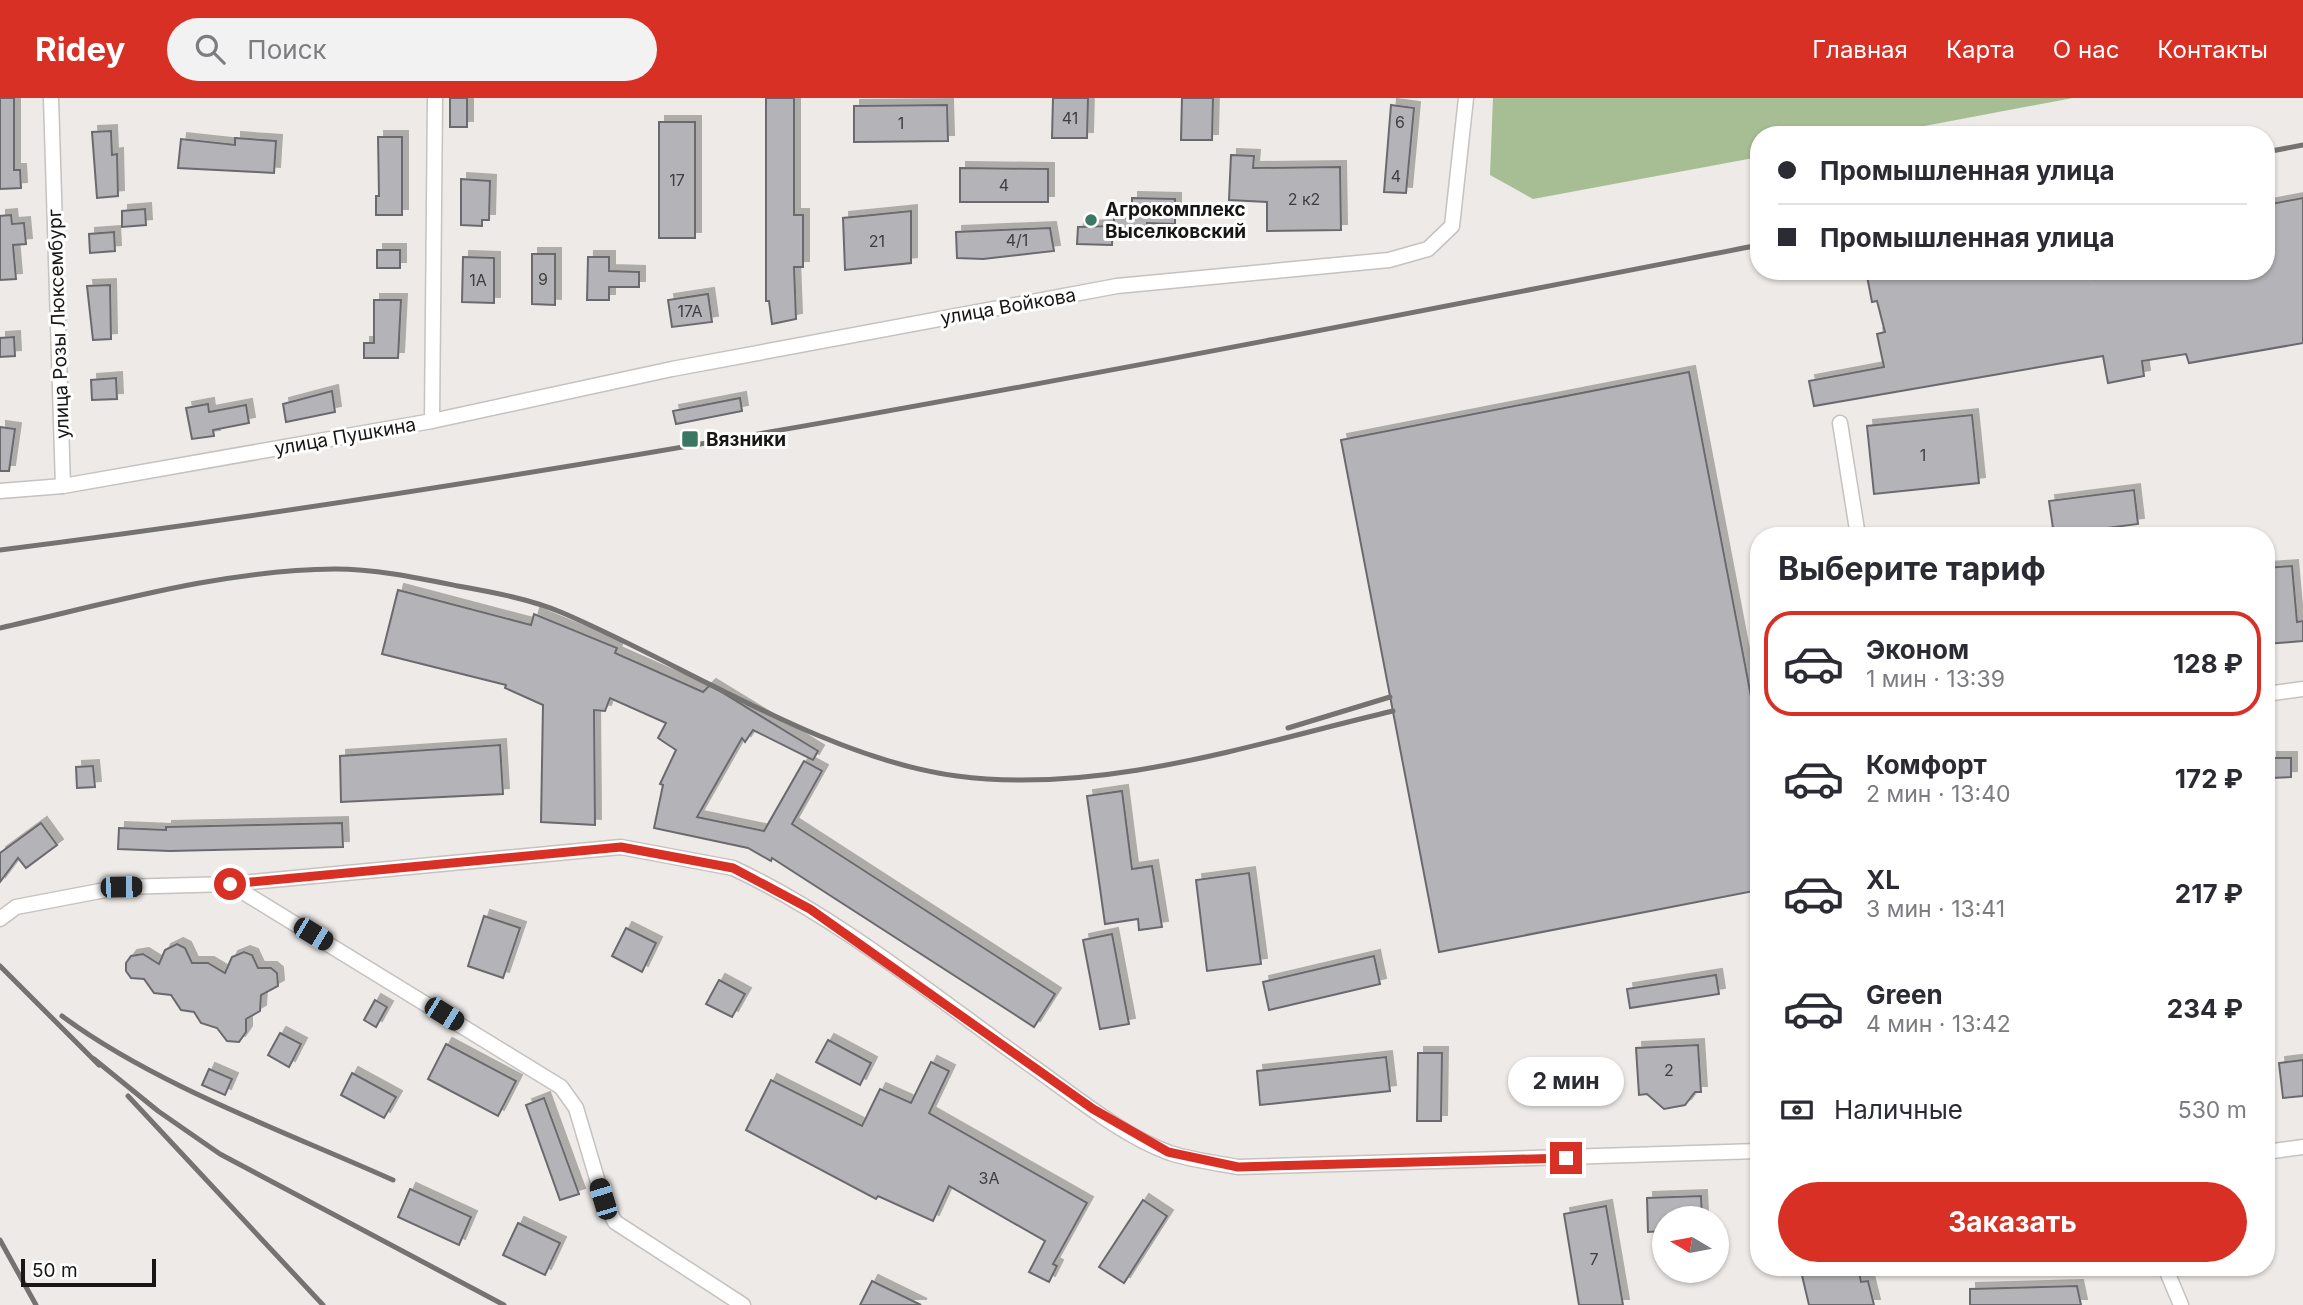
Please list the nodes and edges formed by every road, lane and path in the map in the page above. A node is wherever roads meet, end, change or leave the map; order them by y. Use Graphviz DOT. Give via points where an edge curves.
graph roads {
  1 [pos="51,98"];
  2 [pos="435,98"];
  3 [pos="1466,98"];
  4 [pos="432,421"];
  5 [pos="1840,423"];
  6 [pos="63,486"];
  7 [pos="0,491"];
  8 [pos="1857,527"];
  9 [pos="2303,689"];
  10 [pos="2275,693"];
  11 [pos="230,884"];
  12 [pos="0,919"];
  13 [pos="2303,1147"];
  14 [pos="1750,1151"];
  15 [pos="2275,1151"];
  16 [pos="2169,1276"];
  17 [pos="743,1305"];
  18 [pos="2181,1305"];
  1 -- 6 [label="street, улица Розы Люксембург"];
  2 -- 4 [label="street, улица Пушкина"];
  3 -- 4 [label="street, улица Войкова" via="1452,226 1428,249 1389,260 1117,286 830,337"];
  4 -- 6 [label="street, улица Пушкина"];
  5 -- 8 [label="street"];
  6 -- 7 [label="street"];
  9 -- 10 [label="street"];
  11 -- 12 [label="street" via="121,887 16,907"];
  11 -- 14 [label="street" via="621,847 733,868 810,909 1093,1109 1168,1152 1238,1167"];
  11 -- 17 [label="street" via="561,1087 576,1108 603,1199 615,1222"];
  13 -- 15 [label="street"];
  16 -- 18 [label="street"];
}
